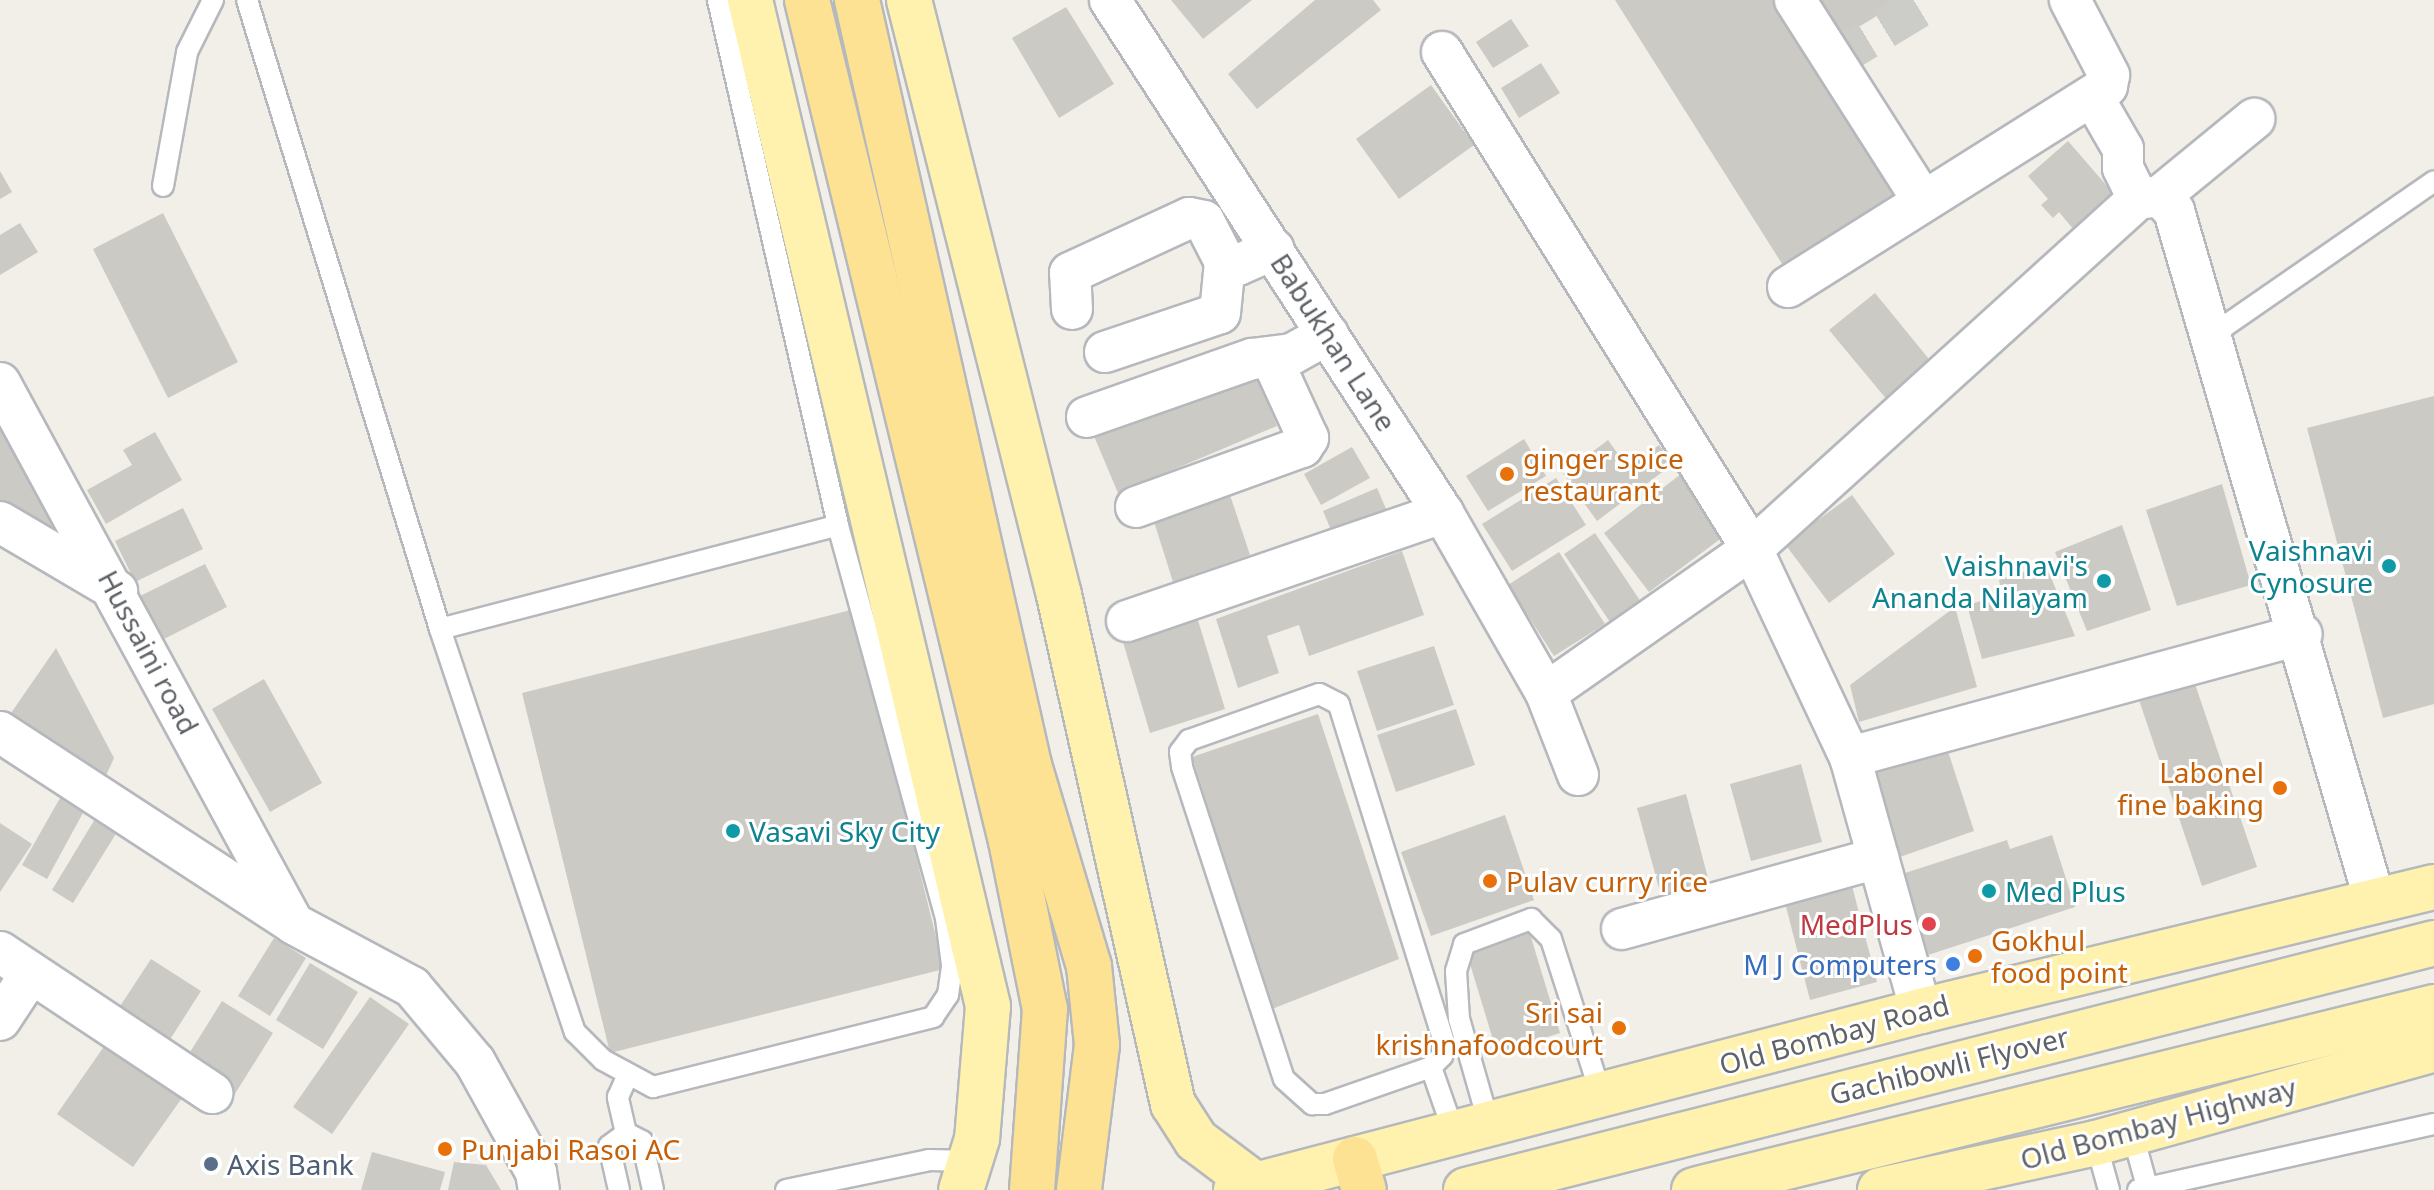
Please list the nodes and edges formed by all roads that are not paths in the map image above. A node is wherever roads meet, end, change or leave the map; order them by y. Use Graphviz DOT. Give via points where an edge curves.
graph roads {
  1 [pos="213,0"];
  2 [pos="247,0"];
  3 [pos="718,0"];
  4 [pos="750,0"];
  5 [pos="807,0"];
  6 [pos="857,0"];
  7 [pos="909,0"];
  8 [pos="1795,0"];
  9 [pos="2070,0"];
  10 [pos="1123,5"];
  11 [pos="1442,52"];
  12 [pos="2082,104"];
  13 [pos="2254,119"];
  14 [pos="2434,181"];
  15 [pos="163,186"];
  16 [pos="2140,188"];
  17 [pos="1923,201"];
  18 [pos="1274,249"];
  19 [pos="1225,262"];
  20 [pos="1788,287"];
  21 [pos="1072,309"];
  22 [pos="1328,334"];
  23 [pos="2212,335"];
  24 [pos="1105,352"];
  25 [pos="1271,357"];
  26 [pos="0,383"];
  27 [pos="1087,417"];
  28 [pos="1136,507"];
  29 [pos="1443,513"];
  30 [pos="0,522"];
  31 [pos="838,525"];
  32 [pos="1752,549"];
  33 [pos="117,591"];
  34 [pos="1127,621"];
  35 [pos="440,629"];
  36 [pos="2302,634"];
  37 [pos="1546,693"];
  38 [pos="0,732"];
  39 [pos="1850,757"];
  40 [pos="1578,775"];
  41 [pos="1878,858"];
  42 [pos="2434,887"];
  43 [pos="2374,898"];
  44 [pos="294,924"];
  45 [pos="1622,929"];
  46 [pos="2434,943"];
  47 [pos="15,962"];
  48 [pos="2434,1007"];
  49 [pos="1921,1011"];
  50 [pos="0,1020"];
  51 [pos="2434,1049"];
  52 [pos="1431,1067"];
  53 [pos="627,1077"];
  54 [pos="212,1093"];
  55 [pos="1601,1095"];
  56 [pos="2434,1124"];
  57 [pos="1471,1129"];
  58 [pos="626,1133"];
  59 [pos="2114,1137"];
  60 [pos="1360,1174"];
  61 [pos="965,1176"];
  62 [pos="1246,1187"];
  63 [pos="2145,1189"];
  64 [pos="539,1190"];
  65 [pos="619,1190"];
  66 [pos="653,1190"];
  67 [pos="786,1190"];
  68 [pos="1032,1190"];
  69 [pos="1079,1190"];
  70 [pos="1466,1190"];
  71 [pos="1694,1190"];
  72 [pos="1880,1190"];
  73 [pos="2109,1190"];
  1 -- 15 [label="lane" via="187,52"];
  2 -- 35 [label="lane"];
  3 -- 31 [label="lane"];
  4 -- 61 [label="main road" via="988,1006"];
  5 -- 68 [label="highway" via="1011,841 1045,1009"];
  6 -- 69 [label="highway" via="1029,765 1089,966 1097,1045"];
  7 -- 62 [label="main road" via="1059,595 1173,1104 1196,1140"];
  8 -- 17 [label="street"];
  9 -- 12 [label="street" via="2109,75"];
  10 -- 18 [label="street, Babukhan Lane"];
  11 -- 32 [label="street"];
  12 -- 16 [label="street" via="2123,149"];
  12 -- 17 [label="street"];
  13 -- 16 [label="street"];
  14 -- 23 [label="lane"];
  16 -- 23 [label="street" via="2174,211"];
  16 -- 32 [label="street"];
  17 -- 20 [label="street"];
  18 -- 19 [label="street" via="1238,265"];
  18 -- 22 [label="street, Babukhan Lane"];
  19 -- 21 [label="street" via="1204,221 1189,218 1070,273"];
  19 -- 24 [label="street" via="1220,313"];
  22 -- 25 [label="street"];
  22 -- 29 [label="street, Babukhan Lane"];
  23 -- 36 [label="street"];
  25 -- 27 [label="street"];
  25 -- 28 [label="street" via="1308,438 1302,447"];
  26 -- 33 [label="street, Hussaini road"];
  29 -- 34 [label="street"];
  29 -- 37 [label="street, Babukhan Lane"];
  30 -- 33 [label="street"];
  31 -- 35 [label="lane"];
  31 -- 53 [label="lane" via="946,918 952,965 948,995 933,1017 678,1083 653,1087"];
  32 -- 37 [label="street"];
  32 -- 39 [label="street"];
  33 -- 44 [label="street, Hussaini road"];
  35 -- 53 [label="lane" via="575,1032"];
  36 -- 39 [label="street"];
  36 -- 43 [label="street"];
  37 -- 40 [label="street, Babukhan Lane"];
  38 -- 44 [label="street"];
  39 -- 41 [label="street"];
  41 -- 45 [label="street"];
  41 -- 49 [label="street"];
  42 -- 43 [label="main road, Old Bombay Road"];
  43 -- 49 [label="main road, Old Bombay Road"];
  44 -- 64 [label="street" via="412,987 475,1062 536,1172"];
  46 -- 70 [label="main road, Gachibowli Flyover"];
  47 -- 50 [label="street"];
  47 -- 54 [label="street"];
  48 -- 71 [label="main road, Gachibowli Flyover"];
  49 -- 55 [label="main road, Old Bombay Road"];
  51 -- 59 [label="main road, Old Bombay Highway"];
  52 -- 52 [label="lane" via="1442,1056 1444,1042 1339,704 1319,694 1205,732 1180,752 1182,767 1284,1079 1312,1104"];
  52 -- 57 [label="lane"];
  53 -- 58 [label="lane" via="618,1097"];
  55 -- 57 [label="main road, Old Bombay Road"];
  55 -- 57 [label="lane" via="1551,939 1531,919 1464,944 1456,971"];
  56 -- 63 [label="lane"];
  57 -- 60 [label="main road, Old Bombay Road"];
  58 -- 65 [label="lane" via="609,1146"];
  58 -- 66 [label="lane" via="642,1141"];
  59 -- 63 [label="lane"];
  59 -- 72 [label="main road, Old Bombay Highway"];
  59 -- 73 [label="lane"];
  60 -- 62 [label="main road, Old Bombay Road"];
  61 -- 67 [label="lane" via="929,1160"];
}
